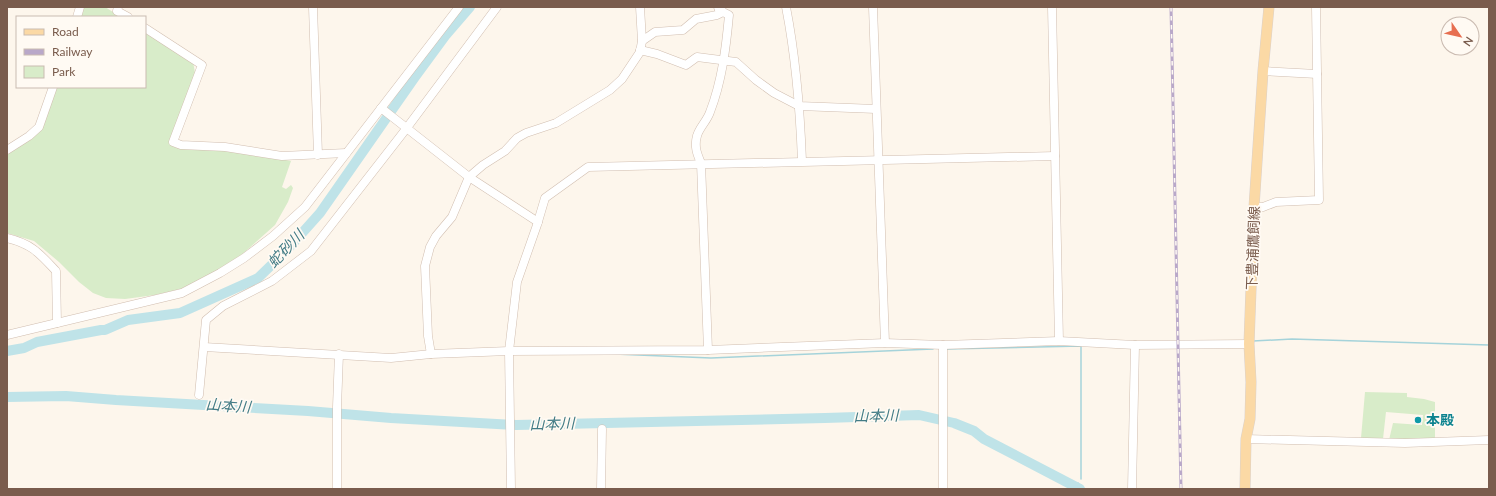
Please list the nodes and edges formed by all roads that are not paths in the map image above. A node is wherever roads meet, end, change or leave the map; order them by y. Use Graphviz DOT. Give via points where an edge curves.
graph roads {
  1 [pos="118,7"];
  2 [pos="313,7"];
  3 [pos="459,7"];
  4 [pos="497,7"];
  5 [pos="786,7"];
  6 [pos="873,7"];
  7 [pos="1052,7"];
  8 [pos="1269,7"];
  9 [pos="1316,7"];
  10 [pos="641,8"];
  11 [pos="721,9"];
  12 [pos="127,16"];
  13 [pos="146,29"];
  14 [pos="642,41"];
  15 [pos="640,50"];
  16 [pos="723,61"];
  17 [pos="1263,71"];
  18 [pos="1317,74"];
  19 [pos="53,88"];
  20 [pos="799,106"];
  21 [pos="381,108"];
  22 [pos="876,109"];
  23 [pos="406,129"];
  24 [pos="7,150"];
  25 [pos="346,153"];
  26 [pos="318,155"];
  27 [pos="1056,156"];
  28 [pos="802,161"];
  29 [pos="879,161"];
  30 [pos="700,163"];
  31 [pos="469,177"];
  32 [pos="1254,207"];
  33 [pos="538,222"];
  34 [pos="7,238"];
  35 [pos="57,323"];
  36 [pos="7,335"];
  37 [pos="1059,341"];
  38 [pos="885,343"];
  39 [pos="1249,344"];
  40 [pos="943,345"];
  41 [pos="1135,345"];
  42 [pos="204,347"];
  43 [pos="708,350"];
  44 [pos="509,351"];
  45 [pos="340,354"];
  46 [pos="431,354"];
  47 [pos="199,395"];
  48 [pos="602,429"];
  49 [pos="1246,440"];
  50 [pos="1489,440"];
  51 [pos="337,489"];
  52 [pos="511,489"];
  53 [pos="601,489"];
  54 [pos="943,489"];
  55 [pos="1132,489"];
  56 [pos="1245,489"];
  1 -- 12 [label="street" via="118,10"];
  2 -- 26 [label="street"];
  3 -- 21 [label="street"];
  4 -- 23 [label="street"];
  5 -- 20 [label="street" via="793,42"];
  6 -- 22 [label="street"];
  7 -- 27 [label="street"];
  8 -- 17 [label="main road, 下豊浦鷹飼線"];
  9 -- 18 [label="street"];
  10 -- 14 [label="street"];
  11 -- 14 [label="street" via="717,15 696,19 683,30 655,32"];
  11 -- 16 [label="street" via="729,15"];
  13 -- 26 [label="street" via="202,65 173,142 282,156"];
  14 -- 15 [label="street"];
  15 -- 16 [label="street" via="686,65 697,57"];
  15 -- 31 [label="street" via="630,69 610,90 556,123 517,138 505,151"];
  16 -- 20 [label="street" via="736,62 774,93"];
  16 -- 30 [label="street" via="710,113 697,136 695,149"];
  17 -- 18 [label="street"];
  17 -- 32 [label="main road, 下豊浦鷹飼線"];
  18 -- 32 [label="street" via="1319,200 1276,202"];
  19 -- 24 [label="street" via="39,127"];
  20 -- 22 [label="street"];
  20 -- 28 [label="street"];
  21 -- 23 [label="street"];
  21 -- 25 [label="street"];
  22 -- 29 [label="street"];
  23 -- 31 [label="street"];
  23 -- 42 [label="street" via="311,251 272,281 223,306 206,320"];
  25 -- 26 [label="street"];
  25 -- 35 [label="street" via="305,207 273,236 220,273 182,293"];
  27 -- 29 [label="street"];
  27 -- 37 [label="street"];
  28 -- 29 [label="street"];
  28 -- 30 [label="street"];
  29 -- 38 [label="street"];
  30 -- 33 [label="street" via="588,167 545,198"];
  30 -- 43 [label="street"];
  31 -- 33 [label="street"];
  31 -- 46 [label="street" via="452,217 436,236 430,248 425,266"];
  32 -- 39 [label="main road, 下豊浦鷹飼線"];
  33 -- 44 [label="street" via="517,282"];
  34 -- 35 [label="street" via="24,242 38,251 56,271"];
  35 -- 36 [label="street"];
  37 -- 40 [label="street"];
  37 -- 41 [label="street"];
  38 -- 40 [label="street"];
  38 -- 43 [label="street"];
  39 -- 41 [label="street"];
  39 -- 49 [label="main road, 下豊浦鷹飼線" via="1250,419"];
  40 -- 54 [label="street"];
  41 -- 55 [label="street"];
  42 -- 45 [label="street"];
  42 -- 47 [label="street"];
  43 -- 44 [label="street"];
  44 -- 46 [label="street"];
  44 -- 52 [label="street"];
  45 -- 46 [label="street" via="391,358"];
  45 -- 51 [label="street"];
  48 -- 53 [label="street"];
  49 -- 50 [label="street" via="1405,443"];
  49 -- 56 [label="main road, 下豊浦鷹飼線"];
}
